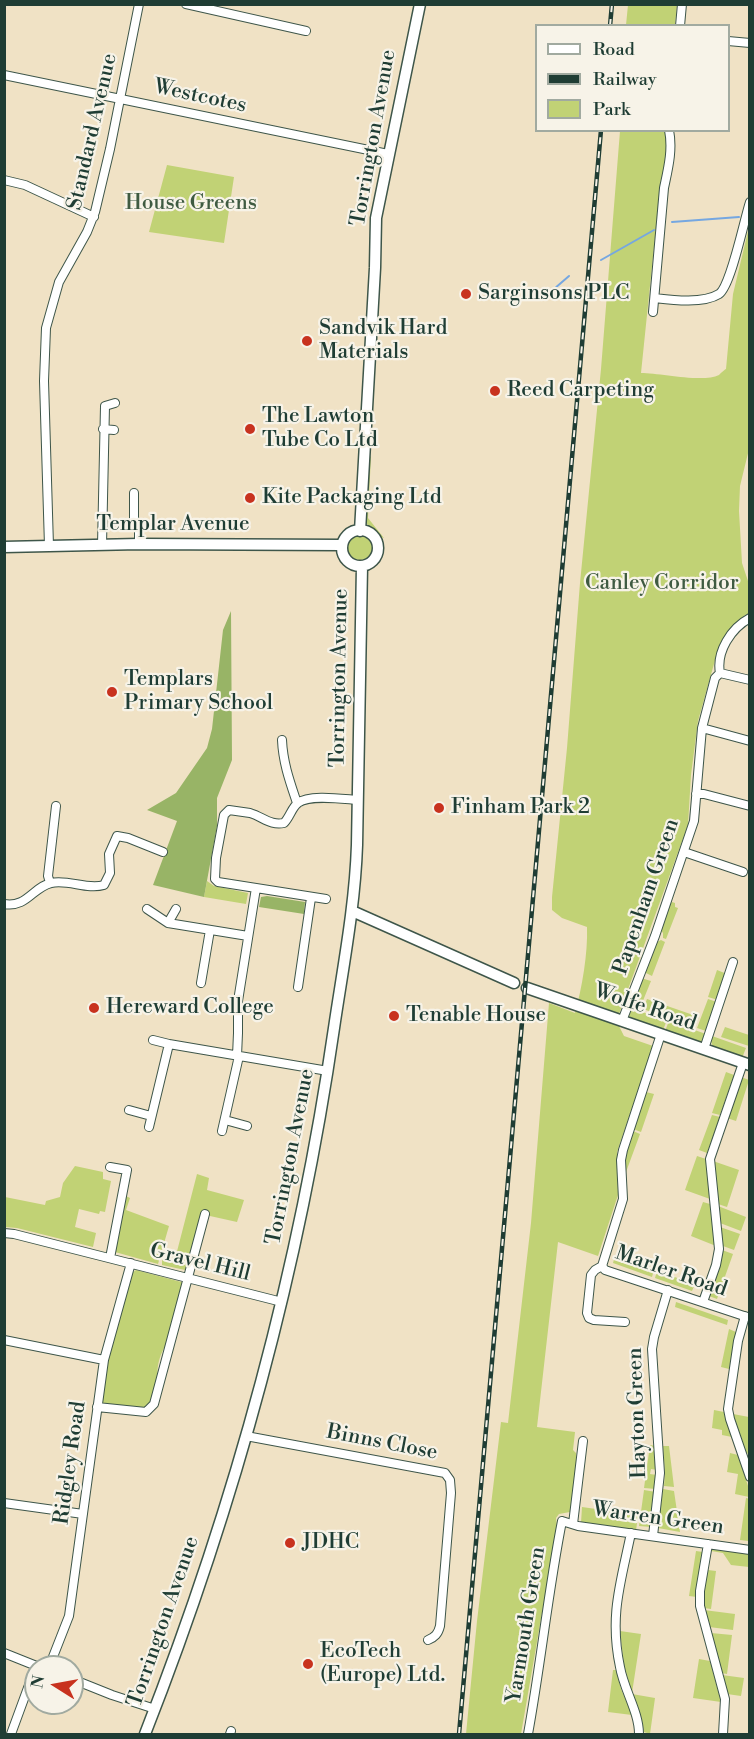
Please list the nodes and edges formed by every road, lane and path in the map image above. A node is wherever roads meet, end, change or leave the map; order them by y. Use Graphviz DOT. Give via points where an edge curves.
graph roads {
  1 [pos="139,4"];
  2 [pos="186,4"];
  3 [pos="420,4"];
  4 [pos="682,4"];
  5 [pos="680,24"];
  6 [pos="306,31"];
  7 [pos="730,41"];
  8 [pos="750,43"];
  9 [pos="4,75"];
  10 [pos="120,99"];
  11 [pos="669,132"];
  12 [pos="388,154"];
  13 [pos="4,180"];
  14 [pos="750,202"];
  15 [pos="94,217"];
  16 [pos="655,298"];
  17 [pos="653,312"];
  18 [pos="115,403"];
  19 [pos="103,429"];
  20 [pos="114,430"];
  21 [pos="134,493"];
  22 [pos="360,531"];
  23 [pos="139,544"];
  24 [pos="102,545"];
  25 [pos="342,545"];
  26 [pos="49,546"];
  27 [pos="4,547"];
  28 [pos="362,566"];
  29 [pos="750,618"];
  30 [pos="720,673"];
  31 [pos="750,680"];
  32 [pos="702,728"];
  33 [pos="282,740"];
  34 [pos="750,741"];
  35 [pos="696,794"];
  36 [pos="357,800"];
  37 [pos="297,803"];
  38 [pos="56,806"];
  39 [pos="750,806"];
  40 [pos="163,852"];
  41 [pos="684,852"];
  42 [pos="743,872"];
  43 [pos="50,883"];
  44 [pos="256,888"];
  45 [pos="311,897"];
  46 [pos="326,899"];
  47 [pos="4,904"];
  48 [pos="147,909"];
  49 [pos="176,909"];
  50 [pos="352,911"];
  51 [pos="168,923"];
  52 [pos="210,930"];
  53 [pos="248,936"];
  54 [pos="733,962"];
  55 [pos="201,983"];
  56 [pos="514,983"];
  57 [pos="298,987"];
  58 [pos="527,988"];
  59 [pos="622,1021"];
  60 [pos="662,1034"];
  61 [pos="153,1040"];
  62 [pos="169,1044"];
  63 [pos="704,1049"];
  64 [pos="238,1056"];
  65 [pos="746,1064"];
  66 [pos="328,1071"];
  67 [pos="129,1110"];
  68 [pos="151,1116"];
  69 [pos="225,1120"];
  70 [pos="247,1126"];
  71 [pos="149,1127"];
  72 [pos="222,1131"];
  73 [pos="110,1167"];
  74 [pos="205,1214"];
  75 [pos="4,1233"];
  76 [pos="110,1258"];
  77 [pos="131,1263"];
  78 [pos="602,1266"];
  79 [pos="188,1278"];
  80 [pos="669,1290"];
  81 [pos="282,1302"];
  82 [pos="703,1302"];
  83 [pos="747,1317"];
  84 [pos="625,1322"];
  85 [pos="5,1342"];
  86 [pos="104,1360"];
  87 [pos="97,1407"];
  88 [pos="246,1436"];
  89 [pos="583,1441"];
  90 [pos="750,1477"];
  91 [pos="4,1503"];
  92 [pos="83,1514"];
  93 [pos="562,1521"];
  94 [pos="573,1524"];
  95 [pos="631,1533"];
  96 [pos="652,1536"];
  97 [pos="708,1544"];
  98 [pos="750,1550"];
  99 [pos="428,1640"];
  100 [pos="4,1653"];
  101 [pos="54,1655"];
  102 [pos="24,1661"];
  103 [pos="84,1684"];
  104 [pos="24,1701"];
  105 [pos="155,1709"];
  106 [pos="11,1734"];
  107 [pos="145,1734"];
  108 [pos="528,1734"];
  109 [pos="639,1734"];
  110 [pos="723,1734"];
  1 -- 10 [label="street, Standard Avenue"];
  2 -- 6 [label="street"];
  3 -- 12 [label="street, Torrington Avenue"];
  4 -- 5 [label="street"];
  7 -- 8 [label="street"];
  9 -- 10 [label="street, Westcotes"];
  10 -- 12 [label="street, Westcotes"];
  10 -- 15 [label="street, Standard Avenue"];
  11 -- 16 [label="street"];
  12 -- 22 [label="street, Torrington Avenue" via="376,218"];
  13 -- 15 [label="street" via="25,185"];
  14 -- 16 [label="street" via="724,290 714,297 694,300"];
  15 -- 26 [label="street, Standard Avenue" via="59,282 46,328"];
  16 -- 17 [label="street"];
  18 -- 19 [label="street" via="105,406"];
  19 -- 20 [label="street"];
  19 -- 24 [label="street"];
  21 -- 23 [label="street"];
  22 -- 25 [label="street" via="350,534"];
  22 -- 28 [label="street" via="373,537 378,549 371,562"];
  23 -- 24 [label="street, Templar Avenue"];
  23 -- 25 [label="street, Templar Avenue"];
  24 -- 26 [label="street, Templar Avenue"];
  25 -- 28 [label="street" via="347,561"];
  26 -- 27 [label="street, Templar Avenue"];
  28 -- 36 [label="street, Torrington Avenue"];
  29 -- 30 [label="street, Papenham Green" via="727,640 718,663"];
  30 -- 31 [label="street"];
  30 -- 32 [label="street, Papenham Green" via="714,681"];
  32 -- 34 [label="street"];
  32 -- 35 [label="street, Papenham Green"];
  33 -- 37 [label="street" via="286,773"];
  35 -- 39 [label="street"];
  35 -- 41 [label="street, Papenham Green" via="694,821"];
  36 -- 37 [label="street" via="319,798"];
  36 -- 50 [label="street, Torrington Avenue"];
  37 -- 44 [label="street" via="284,823 278,824 229,810 224,815 215,879"];
  38 -- 43 [label="street"];
  40 -- 43 [label="street" via="117,836 109,854 110,873 104,885"];
  41 -- 42 [label="street"];
  41 -- 59 [label="street, Papenham Green"];
  43 -- 47 [label="street" via="21,903"];
  44 -- 45 [label="street"];
  44 -- 53 [label="street"];
  45 -- 46 [label="street"];
  45 -- 57 [label="street"];
  48 -- 51 [label="street"];
  49 -- 51 [label="street"];
  50 -- 56 [label="street"];
  50 -- 66 [label="street, Torrington Avenue"];
  51 -- 52 [label="street"];
  52 -- 53 [label="street"];
  52 -- 55 [label="street"];
  53 -- 64 [label="street" via="238,1001"];
  54 -- 63 [label="street"];
  58 -- 59 [label="street, Wolfe Road"];
  59 -- 60 [label="street, Wolfe Road"];
  60 -- 63 [label="street, Wolfe Road"];
  60 -- 78 [label="street" via="623,1149 623,1199"];
  61 -- 62 [label="street"];
  62 -- 64 [label="street"];
  62 -- 68 [label="street"];
  63 -- 65 [label="street, Wolfe Road"];
  64 -- 66 [label="street"];
  64 -- 69 [label="street"];
  65 -- 82 [label="street" via="710,1159 719,1249"];
  66 -- 81 [label="street, Torrington Avenue"];
  67 -- 68 [label="street"];
  68 -- 71 [label="street"];
  69 -- 70 [label="street"];
  69 -- 72 [label="street"];
  73 -- 76 [label="street" via="127,1170"];
  74 -- 79 [label="street"];
  75 -- 76 [label="street, Gravel Hill"];
  76 -- 77 [label="street, Gravel Hill"];
  77 -- 79 [label="street, Gravel Hill"];
  77 -- 86 [label="street, Ridgley Road"];
  78 -- 80 [label="street, Marler Road"];
  78 -- 84 [label="street, Marler Road" via="591,1275 589,1318"];
  79 -- 81 [label="street, Gravel Hill"];
  79 -- 87 [label="street" via="154,1404 146,1412"];
  80 -- 82 [label="street, Marler Road"];
  80 -- 96 [label="street, Hayton Green" via="652,1349 660,1473"];
  81 -- 88 [label="street, Torrington Avenue"];
  82 -- 83 [label="street, Marler Road"];
  83 -- 90 [label="street" via="738,1341 728,1409"];
  85 -- 86 [label="street"];
  86 -- 87 [label="street, Ridgley Road"];
  87 -- 92 [label="street, Ridgley Road"];
  88 -- 99 [label="street, Binns Close" via="445,1473 451,1493 440,1626 438,1633"];
  88 -- 105 [label="street, Torrington Avenue" via="201,1585"];
  89 -- 94 [label="street"];
  91 -- 92 [label="street"];
  92 -- 101 [label="street, Ridgley Road" via="69,1616"];
  93 -- 94 [label="street, Warren Green"];
  93 -- 108 [label="street, Yarmouth Green"];
  94 -- 95 [label="street, Warren Green"];
  95 -- 96 [label="street, Warren Green"];
  95 -- 109 [label="street" via="617,1591 615,1635"];
  96 -- 97 [label="street, Warren Green"];
  97 -- 98 [label="street, Warren Green"];
  97 -- 110 [label="street" via="700,1606 725,1699"];
  100 -- 102 [label="street"];
  103 -- 105 [label="street"];
  104 -- 106 [label="street"];
  105 -- 107 [label="street, Torrington Avenue"];
}
